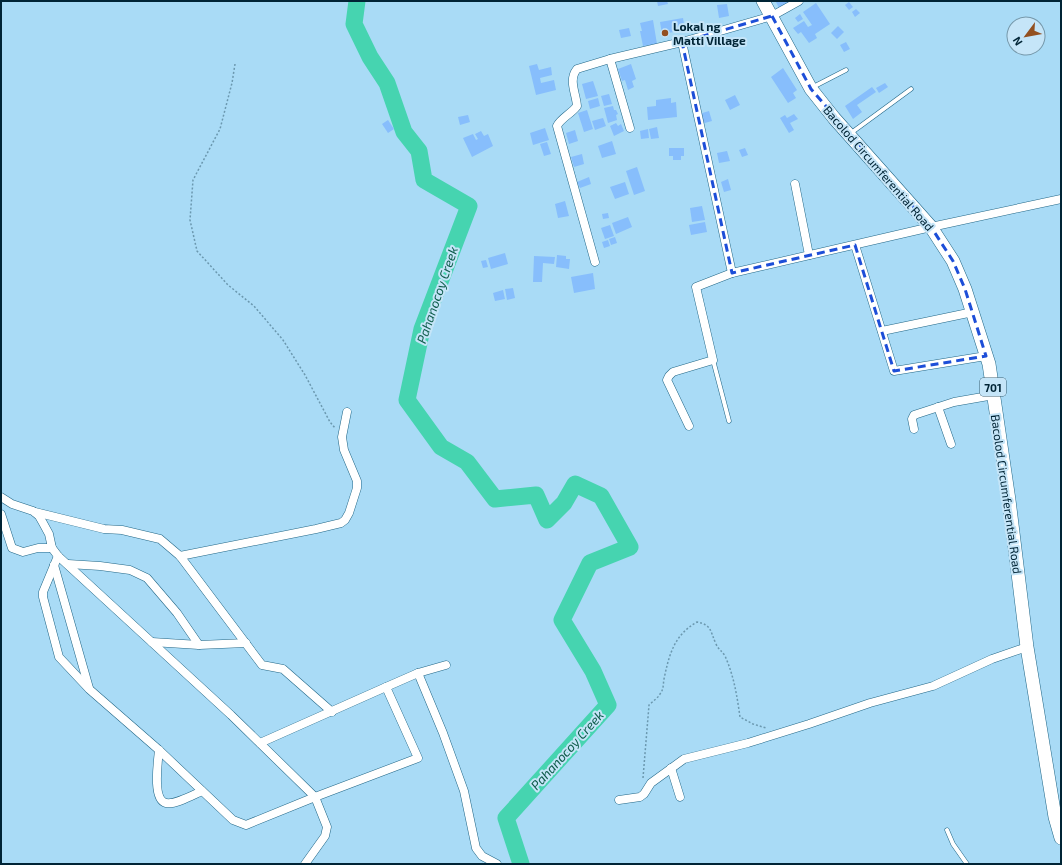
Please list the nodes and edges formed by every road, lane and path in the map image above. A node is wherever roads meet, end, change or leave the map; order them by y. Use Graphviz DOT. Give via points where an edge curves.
graph roads {
  1 [pos="763,1"];
  2 [pos="799,1"];
  3 [pos="772,16"];
  4 [pos="682,42"];
  5 [pos="610,59"];
  6 [pos="236,64"];
  7 [pos="846,70"];
  8 [pos="811,89"];
  9 [pos="911,90"];
  10 [pos="630,128"];
  11 [pos="849,135"];
  12 [pos="795,184"];
  13 [pos="1061,199"];
  14 [pos="931,227"];
  15 [pos="855,245"];
  16 [pos="809,255"];
  17 [pos="595,262"];
  18 [pos="732,273"];
  19 [pos="973,312"];
  20 [pos="882,331"];
  21 [pos="986,356"];
  22 [pos="713,360"];
  23 [pos="994,395"];
  24 [pos="938,407"];
  25 [pos="347,412"];
  26 [pos="728,420"];
  27 [pos="689,426"];
  28 [pos="914,428"];
  29 [pos="342,437"];
  30 [pos="951,444"];
  31 [pos="1,497"];
  32 [pos="33,511"];
  33 [pos="1,514"];
  34 [pos="52,548"];
  35 [pos="58,556"];
  36 [pos="180,556"];
  37 [pos="68,564"];
  38 [pos="54,565"];
  39 [pos="152,642"];
  40 [pos="246,643"];
  41 [pos="199,645"];
  42 [pos="1027,647"];
  43 [pos="446,665"];
  44 [pos="418,673"];
  45 [pos="386,687"];
  46 [pos="89,689"];
  47 [pos="332,712"];
  48 [pos="784,732"];
  49 [pos="260,743"];
  50 [pos="159,750"];
  51 [pos="671,768"];
  52 [pos="202,791"];
  53 [pos="644,794"];
  54 [pos="315,797"];
  55 [pos="680,797"];
  56 [pos="619,800"];
  57 [pos="947,830"];
  58 [pos="1061,838"];
  59 [pos="306,864"];
  60 [pos="497,864"];
  61 [pos="967,864"];
  1 -- 3 [label="main road, Bacolod Circumferential Road / 701"];
  2 -- 3 [label="street"];
  3 -- 4 [label="street"];
  3 -- 8 [label="main road, Bacolod Circumferential Road / 701"];
  4 -- 5 [label="street"];
  4 -- 18 [label="street"];
  5 -- 10 [label="street"];
  5 -- 17 [label="street" via="577,69 573,73 577,106 557,126"];
  6 -- 29 [label="path" via="220,129 193,180 190,220 197,251 228,285 254,306 283,340 330,422"];
  7 -- 8 [label="lane"];
  8 -- 11 [label="main road, Bacolod Circumferential Road / 701"];
  9 -- 11 [label="lane"];
  11 -- 14 [label="main road, Bacolod Circumferential Road / 701"];
  12 -- 16 [label="street"];
  13 -- 14 [label="street"];
  14 -- 15 [label="street"];
  14 -- 19 [label="main road, Bacolod Circumferential Road / 701" via="953,262"];
  15 -- 16 [label="street"];
  15 -- 20 [label="street"];
  16 -- 18 [label="street"];
  18 -- 22 [label="street" via="696,287"];
  19 -- 20 [label="street"];
  19 -- 21 [label="main road, Bacolod Circumferential Road / 701"];
  20 -- 21 [label="street" via="894,371"];
  21 -- 23 [label="main road, Bacolod Circumferential Road / 701"];
  22 -- 26 [label="lane"];
  22 -- 27 [label="street" via="673,372 667,380"];
  23 -- 24 [label="street"];
  23 -- 42 [label="main road, Bacolod Circumferential Road / 701"];
  24 -- 28 [label="street" via="914,415"];
  24 -- 30 [label="street"];
  25 -- 29 [label="street"];
  29 -- 36 [label="street" via="357,488 349,513 341,523"];
  31 -- 32 [label="street" via="12,504"];
  32 -- 34 [label="street" via="49,534"];
  32 -- 36 [label="street" via="104,529 122,530 160,539"];
  33 -- 34 [label="street" via="12,548 23,552"];
  34 -- 35 [label="street"];
  35 -- 37 [label="street"];
  35 -- 38 [label="street"];
  36 -- 40 [label="street"];
  37 -- 39 [label="street"];
  37 -- 41 [label="street" via="130,570 147,578 176,612"];
  38 -- 46 [label="street"];
  38 -- 46 [label="street" via="43,597 59,657"];
  39 -- 41 [label="street"];
  39 -- 49 [label="street"];
  40 -- 41 [label="street"];
  40 -- 47 [label="street" via="262,665 283,668"];
  42 -- 48 [label="street" via="992,659 933,686 870,703"];
  42 -- 58 [label="main road, Bacolod Circumferential Road / 701" via="1055,817"];
  43 -- 44 [label="street"];
  44 -- 45 [label="street"];
  44 -- 60 [label="street" via="464,791 476,848 482,856"];
  45 -- 47 [label="street"];
  45 -- 54 [label="street" via="418,758"];
  46 -- 50 [label="street"];
  47 -- 49 [label="street"];
  48 -- 51 [label="street" via="684,759"];
  48 -- 53 [label="path" via="753,724 740,717 734,679 725,657 711,630 697,622 687,628 668,655 663,688 649,704"];
  49 -- 54 [label="street"];
  50 -- 52 [label="street"];
  50 -- 52 [label="street" via="157,769 158,792 161,799 172,803"];
  51 -- 53 [label="street" via="651,783"];
  51 -- 55 [label="street"];
  52 -- 54 [label="street" via="233,820 246,825"];
  53 -- 56 [label="street"];
  54 -- 59 [label="street" via="327,827 325,836"];
  57 -- 61 [label="lane"];
}
